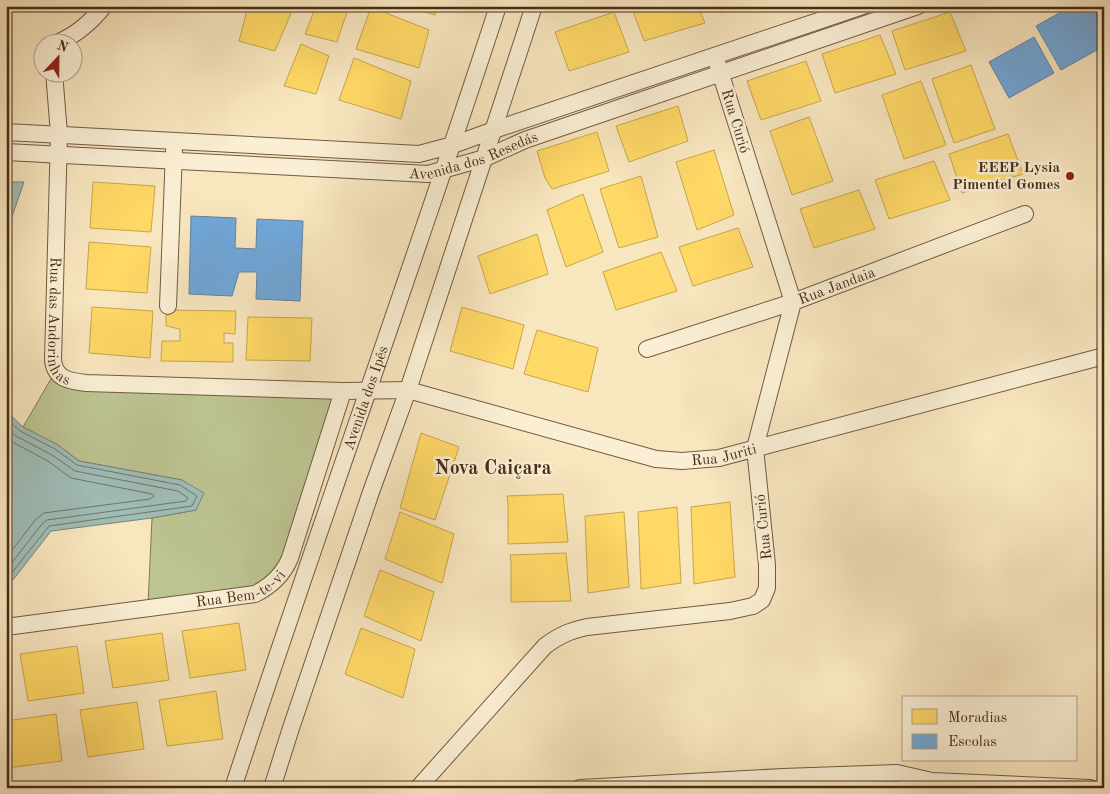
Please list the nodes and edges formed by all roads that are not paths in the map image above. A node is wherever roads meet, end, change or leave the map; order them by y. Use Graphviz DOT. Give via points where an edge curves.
graph roads {
  1 [pos="104,6"];
  2 [pos="498,6"];
  3 [pos="534,6"];
  4 [pos="864,6"];
  5 [pos="918,6"];
  6 [pos="833,11"];
  7 [pos="78,32"];
  8 [pos="841,33"];
  9 [pos="715,56"];
  10 [pos="721,72"];
  11 [pos="55,82"];
  12 [pos="494,130"];
  13 [pos="6,132"];
  14 [pos="59,134"];
  15 [pos="174,141"];
  16 [pos="453,145"];
  17 [pos="6,152"];
  18 [pos="58,154"];
  19 [pos="485,158"];
  20 [pos="174,161"];
  21 [pos="443,170"];
  22 [pos="1025,214"];
  23 [pos="793,302"];
  24 [pos="168,306"];
  25 [pos="646,349"];
  26 [pos="1104,356"];
  27 [pos="368,390"];
  28 [pos="408,390"];
  29 [pos="343,391"];
  30 [pos="755,448"];
  31 [pos="6,627"];
  32 [pos="932,781"];
  33 [pos="233,788"];
  34 [pos="272,788"];
  35 [pos="418,788"];
  36 [pos="580,788"];
  37 [pos="904,788"];
  38 [pos="1090,788"];
  1 -- 7 [label="street"];
  2 -- 16 [label="street, Avenida dos Ipês"];
  3 -- 12 [label="street"];
  4 -- 6 [label="street, Avenida dos Resedás"];
  5 -- 8 [label="street, Avenida dos Resedás"];
  6 -- 8 [label="street"];
  6 -- 9 [label="street, Avenida dos Resedás"];
  8 -- 10 [label="street, Avenida dos Resedás"];
  9 -- 10 [label="street, Rua Curió"];
  9 -- 12 [label="street, Avenida dos Resedás"];
  10 -- 19 [label="street, Avenida dos Resedás" via="525,140"];
  10 -- 23 [label="street, Rua Curió"];
  11 -- 14 [label="street, Rua das Andorinhas"];
  12 -- 16 [label="street, Avenida dos Resedás"];
  12 -- 19 [label="street"];
  13 -- 14 [label="street, Avenida dos Resedás"];
  14 -- 15 [label="street, Avenida dos Resedás"];
  14 -- 18 [label="street, Rua das Andorinhas"];
  15 -- 16 [label="street, Avenida dos Resedás" via="419,154"];
  15 -- 20 [label="street"];
  16 -- 21 [label="street, Avenida dos Ipês"];
  17 -- 18 [label="street, Avenida dos Resedás"];
  18 -- 20 [label="street, Avenida dos Resedás"];
  18 -- 29 [label="street, Rua das Andorinhas" via="53,360 61,378 86,383"];
  19 -- 21 [label="street, Avenida dos Resedás"];
  19 -- 28 [label="street"];
  20 -- 21 [label="street, Avenida dos Resedás" via="414,174"];
  20 -- 24 [label="street"];
  21 -- 27 [label="street, Avenida dos Ipês"];
  22 -- 23 [label="street, Rua Jandaia"];
  23 -- 25 [label="street, Rua Jandaia"];
  23 -- 30 [label="street, Rua Curió"];
  26 -- 30 [label="street, Rua Juriti"];
  27 -- 28 [label="street, Rua Juriti"];
  27 -- 29 [label="street, Rua Juriti"];
  27 -- 33 [label="street, Avenida dos Ipês"];
  28 -- 30 [label="street, Rua Juriti" via="656,459 682,462 719,458"];
  28 -- 34 [label="street"];
  29 -- 31 [label="street, Rua Bem-te-vi" via="290,558 280,575 265,590 255,594"];
  30 -- 35 [label="street, Rua Curió" via="767,565 767,588 762,600 753,606 730,611 587,627 560,635 545,646"];
  32 -- 36 [label="street" via="897,774"];
  32 -- 37 [label="street"];
  32 -- 38 [label="street"];
}
